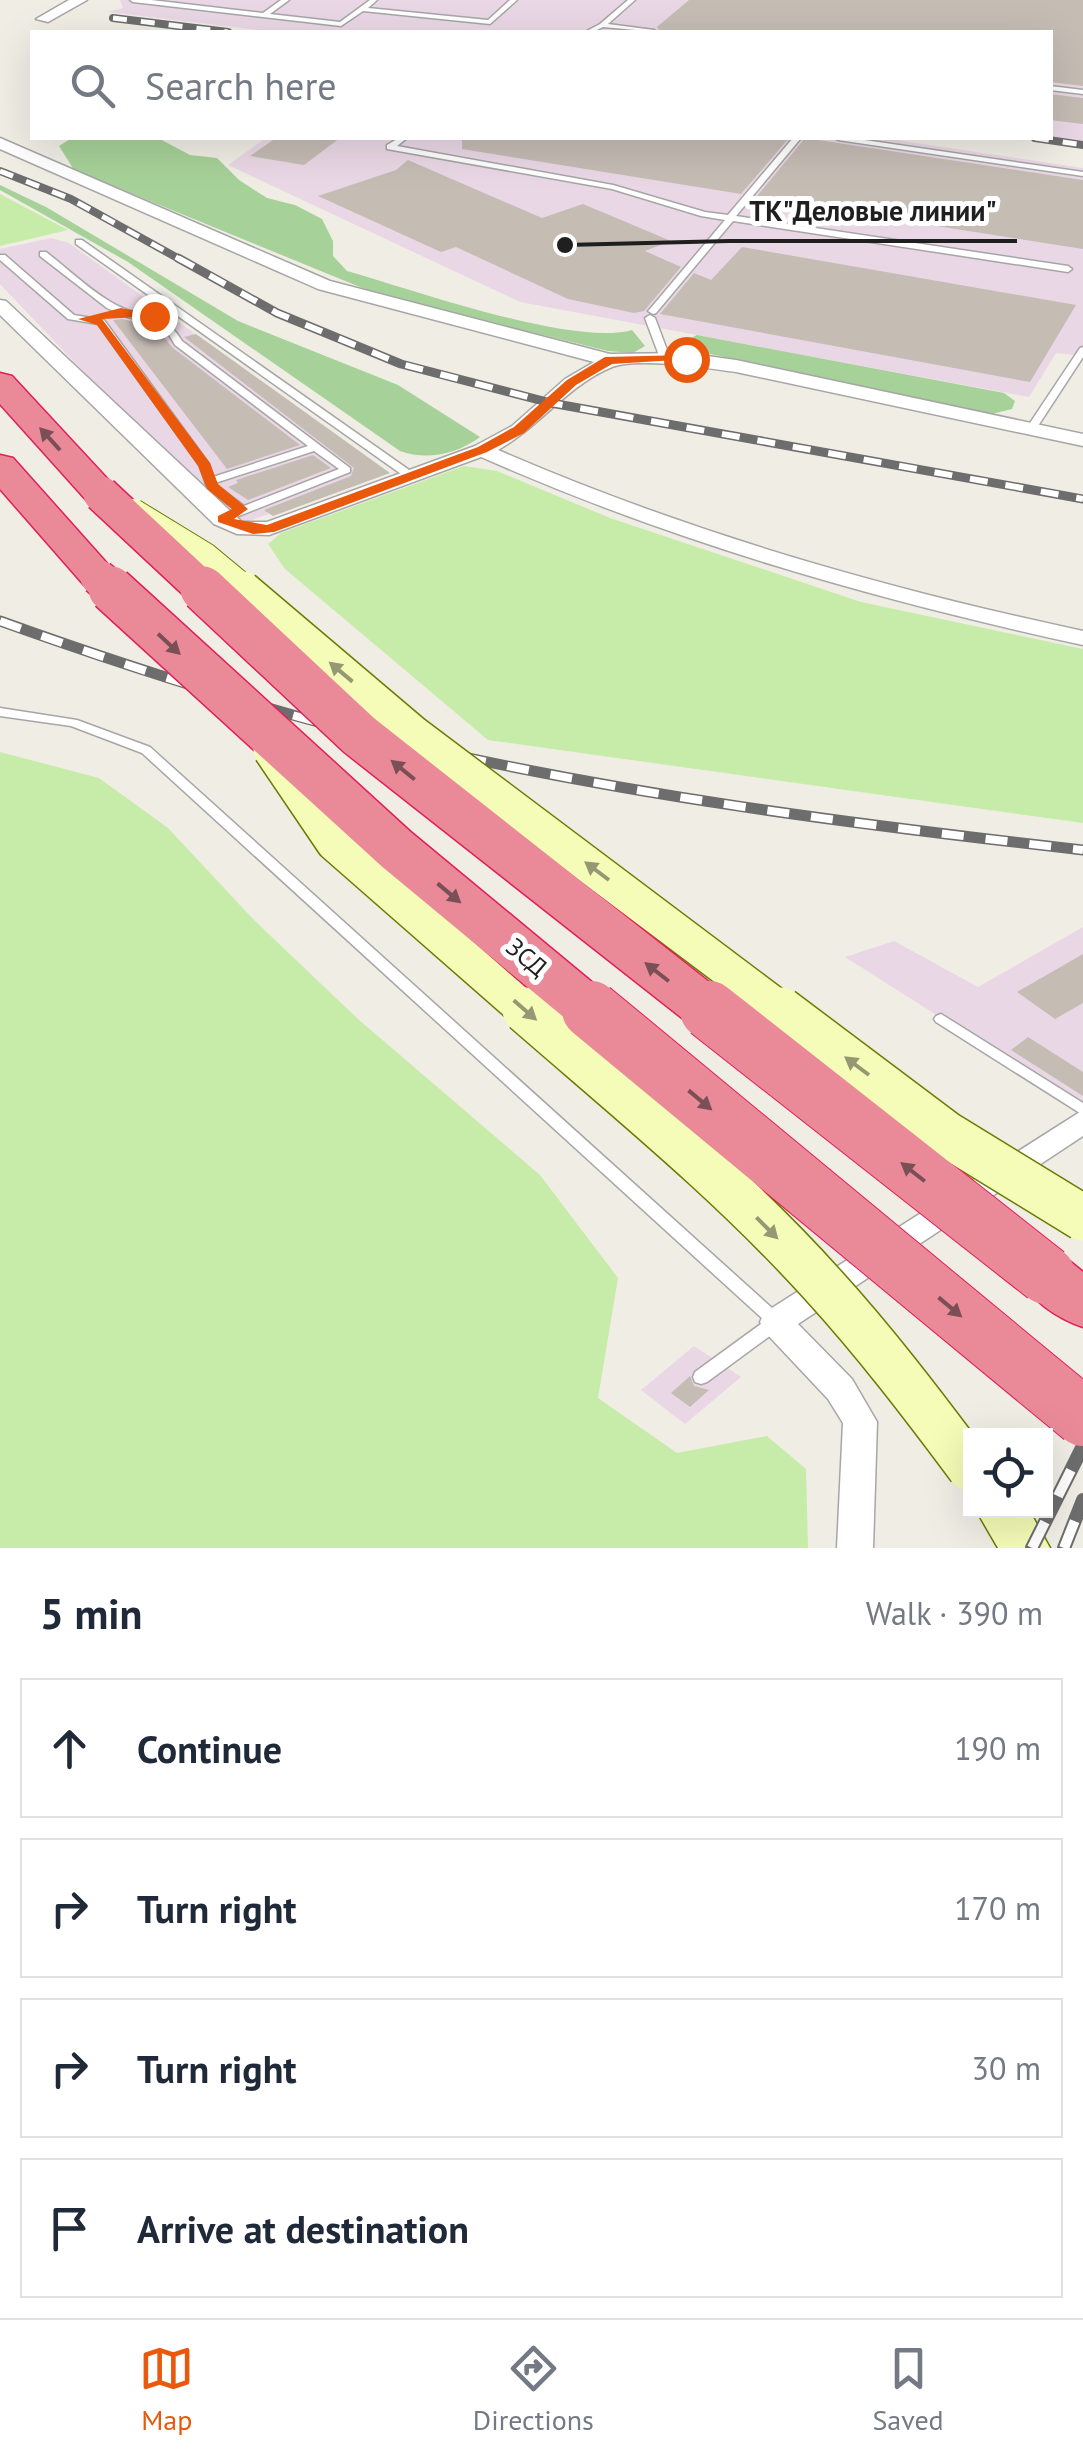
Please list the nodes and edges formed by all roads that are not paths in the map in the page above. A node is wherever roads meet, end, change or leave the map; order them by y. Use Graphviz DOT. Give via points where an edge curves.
graph roads {
  1 [pos="80,0"];
  2 [pos="133,0"];
  3 [pos="286,0"];
  4 [pos="374,0"];
  5 [pos="514,0"];
  6 [pos="632,0"];
  7 [pos="361,9"];
  8 [pos="264,15"];
  9 [pos="43,20"];
  10 [pos="602,25"];
  11 [pos="592,30"];
  12 [pos="639,30"];
  13 [pos="1053,88"];
  14 [pos="1083,92"];
  15 [pos="399,140"];
  16 [pos="796,140"];
  17 [pos="852,140"];
  18 [pos="0,144"];
  19 [pos="1083,174"];
  20 [pos="729,218"];
  21 [pos="79,242"];
  22 [pos="44,254"];
  23 [pos="2,257"];
  24 [pos="1068,269"];
  25 [pos="0,305"];
  26 [pos="121,312"];
  27 [pos="84,319"];
  28 [pos="1083,350"];
  29 [pos="665,358"];
  30 [pos="610,360"];
  31 [pos="0,383"];
  32 [pos="1030,430"];
  33 [pos="1083,440"];
  34 [pos="316,447"];
  35 [pos="482,450"];
  36 [pos="0,466"];
  37 [pos="408,474"];
  38 [pos="210,482"];
  39 [pos="100,494"];
  40 [pos="232,514"];
  41 [pos="1083,638"];
  42 [pos="0,712"];
  43 [pos="245,712"];
  44 [pos="941,1019"];
  45 [pos="1083,1110"];
  46 [pos="1083,1121"];
  47 [pos="1083,1218"];
  48 [pos="1083,1304"];
  49 [pos="776,1322"];
  50 [pos="702,1376"];
  51 [pos="1083,1417"];
  52 [pos="963,1459"];
  53 [pos="1006,1518"];
  54 [pos="855,1548"];
  55 [pos="1024,1548"];
  1 -- 9 [label="street"];
  2 -- 8 [label="lane"];
  3 -- 8 [label="lane"];
  4 -- 7 [label="lane"];
  5 -- 7 [label="lane" via="490,22"];
  6 -- 10 [label="lane"];
  7 -- 8 [label="lane" via="341,24"];
  10 -- 11 [label="lane"];
  10 -- 12 [label="lane"];
  13 -- 14 [label="lane"];
  15 -- 20 [label="lane" via="390,147 613,187"];
  16 -- 20 [label="lane"];
  17 -- 19 [label="lane"];
  18 -- 30 [label="street" via="324,285"];
  20 -- 24 [label="lane"];
  20 -- 29 [label="lane" via="652,314"];
  21 -- 37 [label="lane"];
  22 -- 26 [label="lane"];
  23 -- 27 [label="lane" via="72,317"];
  25 -- 40 [label="street"];
  26 -- 27 [label="lane"];
  26 -- 34 [label="lane" via="154,316 169,326 178,343"];
  27 -- 38 [label="lane" via="101,322"];
  28 -- 32 [label="lane"];
  29 -- 30 [label="street"];
  29 -- 32 [label="street" via="736,366"];
  30 -- 35 [label="street"];
  39 -- 31 [label="highway, one-way"];
  32 -- 33 [label="street"];
  34 -- 38 [label="lane"];
  34 -- 40 [label="lane" via="346,470"];
  35 -- 37 [label="street"];
  35 -- 41 [label="street" via="674,530 788,566"];
  36 -- 43 [label="highway, ЗСД, one-way, bridge" via="98,577"];
  37 -- 40 [label="street" via="269,529 237,528"];
  38 -- 40 [label="lane"];
  47 -- 39 [label="main road, one-way, bridge" via="946,1134 414,734 205,556"];
  48 -- 39 [label="highway, one-way, bridge" via="360,735"];
  42 -- 49 [label="lane" via="73,723 146,750"];
  43 -- 51 [label="highway, ЗСД, one-way, bridge" via="396,850"];
  43 -- 52 [label="main road, one-way, bridge" via="334,843 764,1224 894,1367"];
  44 -- 45 [label="lane"];
  46 -- 49 [label="street"];
  49 -- 50 [label="lane"];
  49 -- 54 [label="street" via="840,1389 860,1422"];
  53 -- 55 [label="main road"];
}
